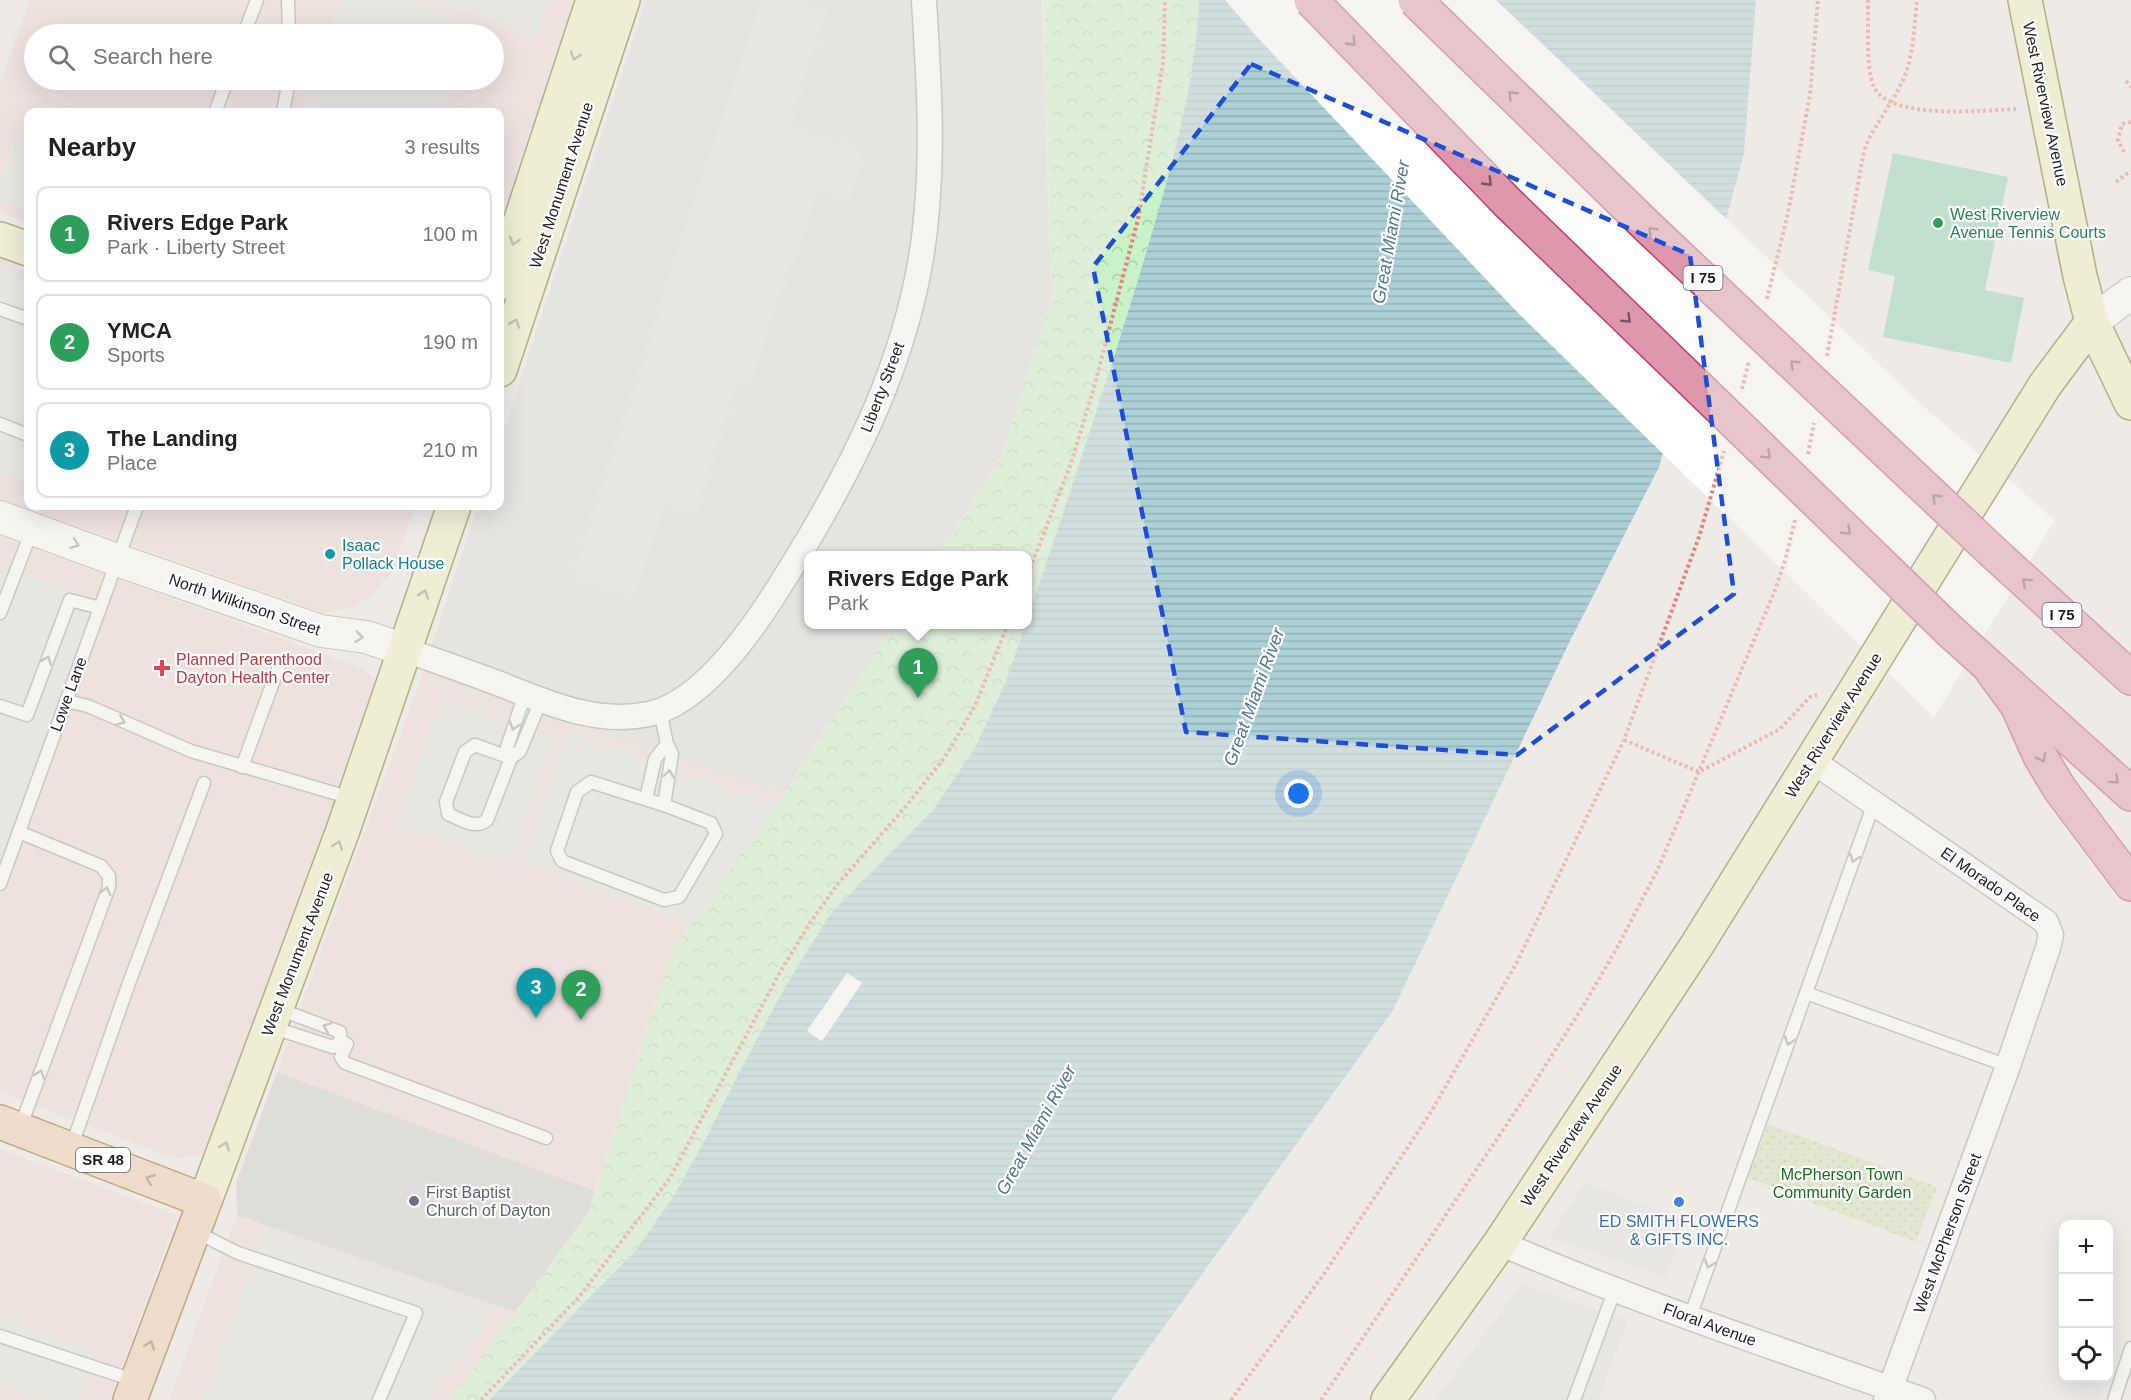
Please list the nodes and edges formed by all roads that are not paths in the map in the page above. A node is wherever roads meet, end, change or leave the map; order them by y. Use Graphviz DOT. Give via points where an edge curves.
graph roads {
  1 [pos="257,0"];
  2 [pos="288,0"];
  3 [pos="593,0"];
  4 [pos="623,0"];
  5 [pos="924,0"];
  6 [pos="1311,0"];
  7 [pos="1415,0"];
  8 [pos="2025,0"];
  9 [pos="248,24"];
  10 [pos="289,24"];
  11 [pos="223,90"];
  12 [pos="287,90"];
  13 [pos="217,108"];
  14 [pos="284,108"];
  15 [pos="0,239"];
  16 [pos="24,248"];
  17 [pos="504,271"];
  18 [pos="2131,292"];
  19 [pos="0,309"];
  20 [pos="24,318"];
  21 [pos="2092,322"];
  22 [pos="504,358"];
  23 [pos="2131,404"];
  24 [pos="0,424"];
  25 [pos="24,433"];
  26 [pos="136,510"];
  27 [pos="448,514"];
  28 [pos="0,516"];
  29 [pos="32,528"];
  30 [pos="117,560"];
  31 [pos="100,608"];
  32 [pos="0,613"];
  33 [pos="405,650"];
  34 [pos="279,666"];
  35 [pos="1992,671"];
  36 [pos="2131,678"];
  37 [pos="533,697"];
  38 [pos="66,701"];
  39 [pos="0,706"];
  40 [pos="664,710"];
  41 [pos="667,744"];
  42 [pos="511,758"];
  43 [pos="1811,760"];
  44 [pos="242,767"];
  45 [pos="204,783"];
  46 [pos="2131,794"];
  47 [pos="353,799"];
  48 [pos="645,799"];
  49 [pos="1874,802"];
  50 [pos="664,805"];
  51 [pos="19,832"];
  52 [pos="0,884"];
  53 [pos="2131,884"];
  54 [pos="1806,993"];
  55 [pos="273,1017"];
  56 [pos="341,1041"];
  57 [pos="2008,1066"];
  58 [pos="10,1126"];
  59 [pos="546,1138"];
  60 [pos="71,1148"];
  61 [pos="204,1200"];
  62 [pos="193,1231"];
  63 [pos="1500,1243"];
  64 [pos="1616,1289"];
  65 [pos="1690,1317"];
  66 [pos="0,1336"];
  67 [pos="2131,1348"];
  68 [pos="133,1390"];
  69 [pos="1889,1394"];
  70 [pos="1395,1395"];
  71 [pos="379,1400"];
  72 [pos="1574,1400"];
  73 [pos="1923,1400"];
  74 [pos="2114,1400"];
  1 -- 9 [label="lane"];
  2 -- 10 [label="lane"];
  3 -- 17 [label="main road, one-way"];
  22 -- 4 [label="main road, West Monument Avenue, one-way"];
  5 -- 40 [label="street, Liberty Street" via="931,138 927,209 904,333 886,386 816,529 750,632 692,692"];
  6 -- 35 [label="highway, one-way, bridge" via="1508,203"];
  36 -- 7 [label="highway, I 75, one-way, bridge" via="1649,228"];
  8 -- 21 [label="main road, West Riverview Avenue"];
  11 -- 13 [label="lane"];
  12 -- 14 [label="lane"];
  15 -- 16 [label="main road"];
  18 -- 21 [label="street"];
  19 -- 20 [label="lane"];
  21 -- 23 [label="main road"];
  21 -- 43 [label="main road, West Riverview Avenue" via="2045,385"];
  24 -- 25 [label="lane"];
  26 -- 30 [label="lane, Lowe Lane"];
  33 -- 27 [label="main road, West Monument Avenue, one-way"];
  28 -- 29 [label="street, North Wilkinson Street"];
  29 -- 30 [label="street, North Wilkinson Street, one-way"];
  29 -- 32 [label="lane"];
  30 -- 31 [label="lane, Lowe Lane"];
  30 -- 33 [label="street, North Wilkinson Street, one-way" via="321,631 366,637"];
  31 -- 38 [label="lane, Lowe Lane"];
  39 -- 31 [label="lane, one-way" via="27,715 70,600"];
  33 -- 37 [label="street, North Wilkinson Street"];
  33 -- 47 [label="main road, West Monument Avenue"];
  34 -- 44 [label="lane"];
  35 -- 46 [label="highway, one-way"];
  35 -- 53 [label="highway, one-way" via="2017,705 2059,788"];
  37 -- 40 [label="street, North Wilkinson Street" via="577,712 612,717"];
  37 -- 42 [label="lane" via="507,747"];
  38 -- 44 [label="lane, one-way"];
  38 -- 51 [label="lane, Lowe Lane"];
  40 -- 41 [label="lane"];
  41 -- 48 [label="lane" via="655,759"];
  50 -- 41 [label="lane, one-way" via="672,754"];
  42 -- 42 [label="lane" via="487,820 476,825 448,814 446,802 469,747 475,745"];
  43 -- 49 [label="street, El Morado Place"];
  43 -- 63 [label="main road, West Riverview Avenue" via="1697,945"];
  44 -- 47 [label="lane"];
  45 -- 60 [label="lane"];
  55 -- 47 [label="main road, West Monument Avenue, one-way"];
  48 -- 50 [label="lane"];
  48 -- 50 [label="lane" via="591,782 577,792 557,851 562,861 664,900 679,897 716,834 711,823"];
  49 -- 54 [label="lane, one-way"];
  49 -- 57 [label="street, El Morado Place" via="2046,922 2051,935 2048,948"];
  51 -- 52 [label="lane, Lowe Lane"];
  58 -- 51 [label="lane, one-way" via="109,887 109,876 101,866"];
  54 -- 57 [label="lane"];
  54 -- 65 [label="lane, one-way"];
  55 -- 56 [label="lane" via="333,1047"];
  56 -- 55 [label="lane, one-way" via="340,1032"];
  61 -- 55 [label="main road, West Monument Avenue, one-way"];
  56 -- 59 [label="lane" via="347,1044 341,1057 345,1063"];
  57 -- 69 [label="street, West McPherson Street"];
  58 -- 60 [label="main road, SR 48"];
  61 -- 60 [label="main road, SR 48, one-way"];
  61 -- 62 [label="main road, West Monument Avenue"];
  68 -- 62 [label="main road, West Monument Avenue, one-way"];
  62 -- 71 [label="lane" via="238,1253 416,1313"];
  63 -- 64 [label="street, Floral Avenue"];
  63 -- 70 [label="main road, West Riverview Avenue"];
  64 -- 65 [label="street, Floral Avenue"];
  64 -- 72 [label="lane"];
  65 -- 69 [label="street, Floral Avenue"];
  66 -- 68 [label="lane"];
  67 -- 74 [label="lane"];
  69 -- 73 [label="street, Floral Avenue"];
}
